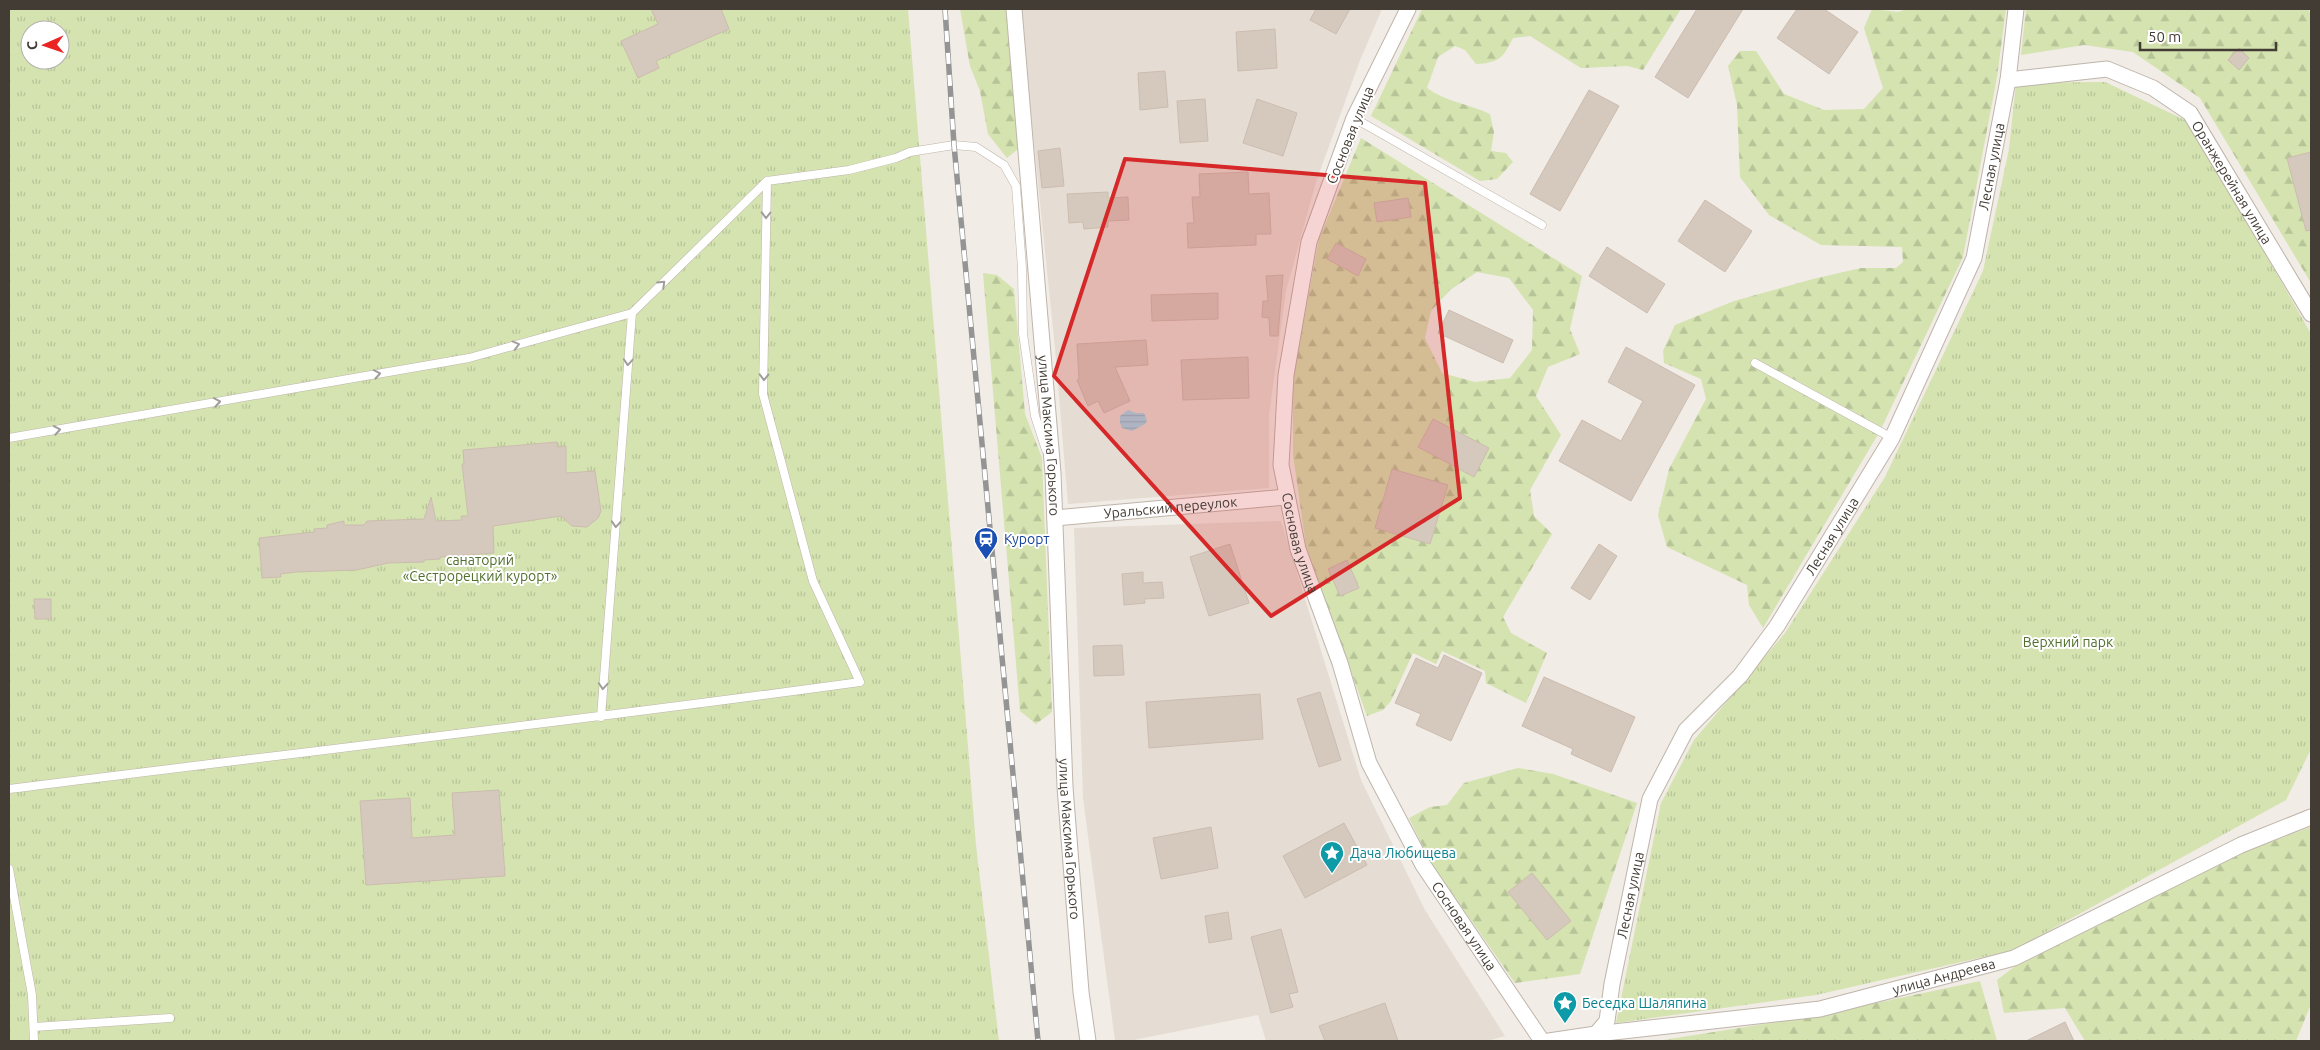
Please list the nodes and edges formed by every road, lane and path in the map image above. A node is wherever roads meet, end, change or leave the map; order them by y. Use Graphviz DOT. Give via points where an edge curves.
graph roads {
  1 [pos="1014,9"];
  2 [pos="1408,9"];
  3 [pos="2016,9"];
  4 [pos="2008,80"];
  5 [pos="1354,118"];
  6 [pos="767,181"];
  7 [pos="1542,225"];
  8 [pos="632,313"];
  9 [pos="2311,314"];
  10 [pos="1756,363"];
  11 [pos="9,438"];
  12 [pos="1892,438"];
  13 [pos="1053,473"];
  14 [pos="1286,497"];
  15 [pos="1055,518"];
  16 [pos="601,717"];
  17 [pos="9,789"];
  18 [pos="2311,817"];
  19 [pos="9,868"];
  20 [pos="170,1018"];
  21 [pos="34,1026"];
  22 [pos="1596,1037"];
  23 [pos="34,1041"];
  24 [pos="1088,1041"];
  25 [pos="1542,1041"];
  26 [pos="1549,1041"];
  1 -- 13 [label="street, улица Максима Горького"];
  2 -- 5 [label="street, Сосновая улица"];
  3 -- 4 [label="street, Лесная улица"];
  4 -- 9 [label="street, Оранжерейная улица" via="2107,69 2153,88 2190,113"];
  4 -- 12 [label="street, Лесная улица" via="1974,258"];
  5 -- 7 [label="lane"];
  5 -- 14 [label="street, Сосновая улица" via="1308,252 1286,375 1281,465"];
  8 -- 6 [label="lane, one-way"];
  6 -- 13 [label="lane" via="849,170 910,152 954,145 976,147 1004,165 1016,186 1023,334 1035,416"];
  6 -- 16 [label="lane, one-way" via="763,394 813,581 860,682"];
  11 -- 8 [label="lane, one-way" via="469,358"];
  8 -- 16 [label="lane, one-way"];
  10 -- 12 [label="lane"];
  12 -- 22 [label="street, Лесная улица" via="1776,626 1740,676 1686,730 1650,799 1607,1021"];
  13 -- 15 [label="street, улица Максима Горького"];
  14 -- 15 [label="street, Уральский переулок"];
  14 -- 25 [label="street, Сосновая улица" via="1298,549 1340,663 1369,763 1423,864"];
  15 -- 24 [label="street, улица Максима Горького" via="1065,787 1081,992"];
  16 -- 17 [label="lane"];
  18 -- 22 [label="street, улица Андреева" via="2242,845 2014,958 1820,1009"];
  19 -- 21 [label="lane" via="32,995"];
  20 -- 21 [label="lane"];
  21 -- 23 [label="lane"];
  22 -- 26 [label="street, улица Андреева"];
}
